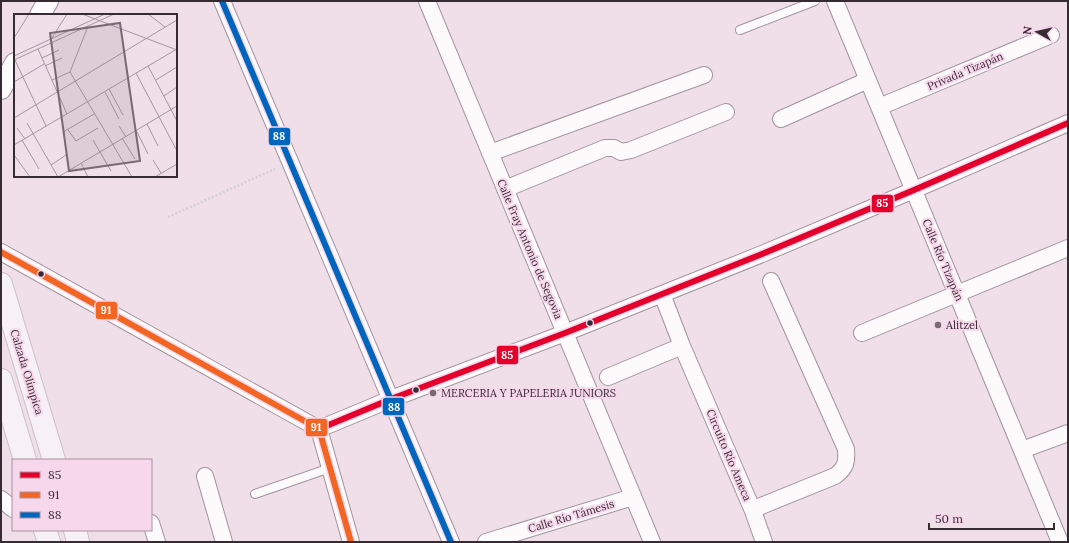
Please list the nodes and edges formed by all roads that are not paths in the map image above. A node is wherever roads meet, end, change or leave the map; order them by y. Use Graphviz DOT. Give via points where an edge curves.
graph roads {
  1 [pos="48,1"];
  2 [pos="222,1"];
  3 [pos="427,1"];
  4 [pos="814,1"];
  5 [pos="835,1"];
  6 [pos="41,14"];
  7 [pos="740,30"];
  8 [pos="1051,35"];
  9 [pos="14,65"];
  10 [pos="704,75"];
  11 [pos="868,80"];
  12 [pos="1,89"];
  13 [pos="879,107"];
  14 [pos="726,112"];
  15 [pos="781,119"];
  16 [pos="1068,123"];
  17 [pos="490,153"];
  18 [pos="505,189"];
  19 [pos="914,190"];
  20 [pos="1068,248"];
  21 [pos="1,252"];
  22 [pos="771,281"];
  23 [pos="1,284"];
  24 [pos="662,294"];
  25 [pos="957,294"];
  26 [pos="565,333"];
  27 [pos="862,333"];
  28 [pos="682,346"];
  29 [pos="608,377"];
  30 [pos="1,382"];
  31 [pos="391,399"];
  32 [pos="319,429"];
  33 [pos="1068,434"];
  34 [pos="1022,450"];
  35 [pos="25,459"];
  36 [pos="54,459"];
  37 [pos="330,468"];
  38 [pos="204,476"];
  39 [pos="255,494"];
  40 [pos="633,497"];
  41 [pos="1,499"];
  42 [pos="12,508"];
  43 [pos="753,511"];
  44 [pos="152,526"];
  45 [pos="75,531"];
  46 [pos="78,542"];
  47 [pos="157,542"];
  48 [pos="224,542"];
  49 [pos="351,542"];
  50 [pos="451,542"];
  51 [pos="486,542"];
  52 [pos="652,542"];
  53 [pos="764,542"];
  54 [pos="1060,542"];
  1 -- 6 [label="street"];
  2 -- 31 [label="street"];
  3 -- 17 [label="street, Calle Fray Antonio de Segovia"];
  4 -- 7 [label="lane"];
  5 -- 11 [label="street, Calle Río Tizapán"];
  8 -- 13 [label="street, Privada Tizapán"];
  9 -- 12 [label="street"];
  10 -- 17 [label="street"];
  11 -- 13 [label="street, Calle Río Tizapán"];
  11 -- 15 [label="street"];
  13 -- 19 [label="street, Calle Río Tizapán"];
  14 -- 18 [label="street" via="631,150 621,152 614,148 605,148"];
  16 -- 19 [label="street"];
  17 -- 18 [label="street, Calle Fray Antonio de Segovia"];
  18 -- 26 [label="street, Calle Fray Antonio de Segovia"];
  19 -- 24 [label="street"];
  19 -- 25 [label="street, Calle Río Tizapán"];
  20 -- 25 [label="street"];
  21 -- 32 [label="street"];
  22 -- 43 [label="street, Circuito Río Ameca" via="846,449 847,458 841,472 835,476"];
  23 -- 36 [label="main road, Calzada Olímpica"];
  24 -- 26 [label="street"];
  24 -- 28 [label="street, Circuito Río Ameca"];
  25 -- 27 [label="street"];
  25 -- 34 [label="street, Calle Río Tizapán"];
  26 -- 31 [label="street"];
  26 -- 40 [label="street, Calle Fray Antonio de Segovia"];
  28 -- 29 [label="street"];
  28 -- 43 [label="street, Circuito Río Ameca"];
  30 -- 35 [label="main road"];
  31 -- 32 [label="street"];
  31 -- 50 [label="street"];
  32 -- 37 [label="street"];
  33 -- 34 [label="street"];
  34 -- 54 [label="street, Calle Río Tizapán"];
  37 -- 39 [label="lane"];
  37 -- 49 [label="street"];
  38 -- 48 [label="street"];
  40 -- 51 [label="street, Calle Río Támesis"];
  40 -- 52 [label="street, Calle Fray Antonio de Segovia"];
  41 -- 42 [label="street"];
  43 -- 53 [label="street"];
  44 -- 47 [label="street"];
  45 -- 46 [label="main road"];
}
